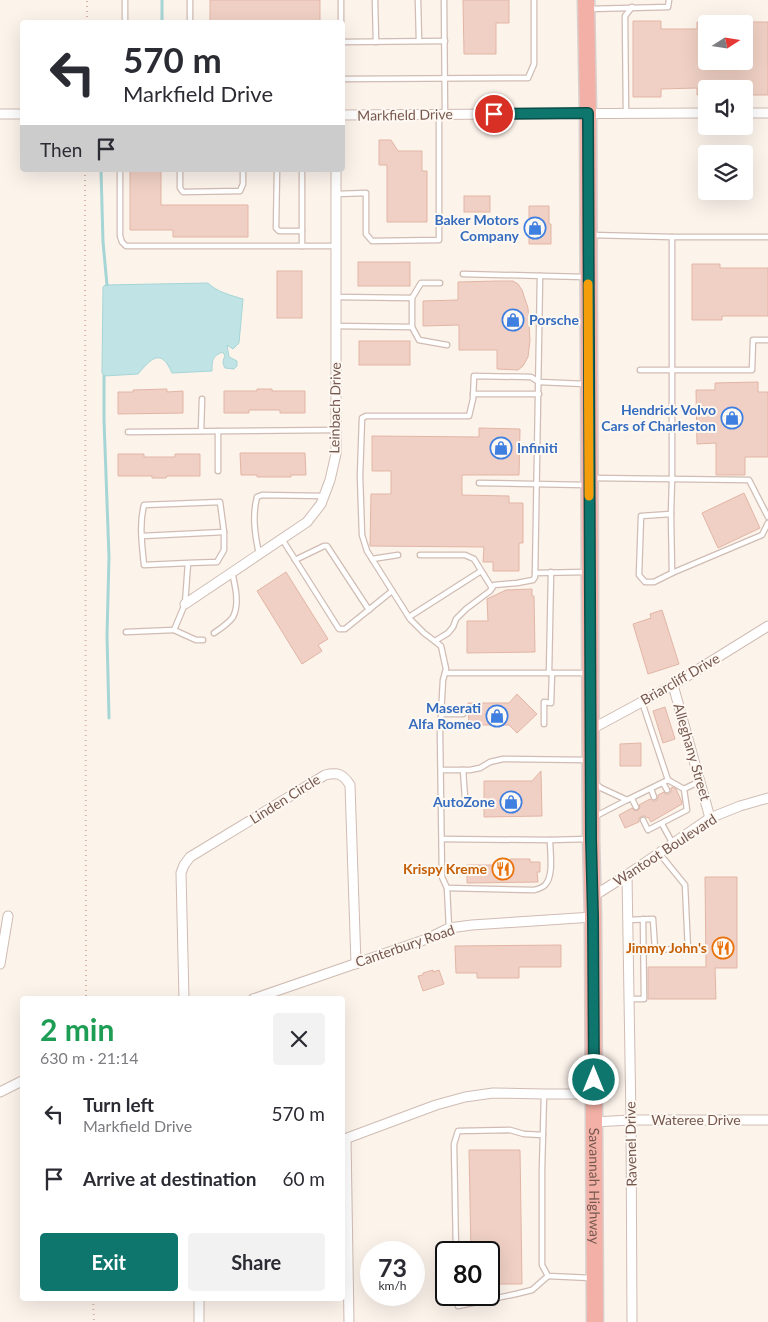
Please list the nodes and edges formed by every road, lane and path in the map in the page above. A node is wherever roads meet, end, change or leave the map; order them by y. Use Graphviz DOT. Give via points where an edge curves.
graph roads {
  1 [pos="88,0"];
  2 [pos="125,0"];
  3 [pos="190,0"];
  4 [pos="341,0"];
  5 [pos="375,0"];
  6 [pos="418,0"];
  7 [pos="444,0"];
  8 [pos="534,0"];
  9 [pos="668,0"];
  10 [pos="586,5"];
  11 [pos="632,7"];
  12 [pos="87,20"];
  13 [pos="125,20"];
  14 [pos="190,20"];
  15 [pos="341,20"];
  16 [pos="419,41"];
  17 [pos="445,41"];
  18 [pos="345,42"];
  19 [pos="376,42"];
  20 [pos="445,78"];
  21 [pos="345,79"];
  22 [pos="588,113"];
  23 [pos="626,113"];
  24 [pos="698,113"];
  25 [pos="753,113"];
  26 [pos="768,113"];
  27 [pos="0,114"];
  28 [pos="20,114"];
  29 [pos="442,114"];
  30 [pos="345,115"];
  31 [pos="85,172"];
  32 [pos="120,172"];
  33 [pos="180,172"];
  34 [pos="243,172"];
  35 [pos="277,172"];
  36 [pos="302,172"];
  37 [pos="336,172"];
  38 [pos="336,194"];
  39 [pos="302,231"];
  40 [pos="588,235"];
  41 [pos="672,237"];
  42 [pos="768,237"];
  43 [pos="302,246"];
  44 [pos="336,246"];
  45 [pos="463,274"];
  46 [pos="540,276"];
  47 [pos="588,277"];
  48 [pos="440,283"];
  49 [pos="336,298"];
  50 [pos="412,298"];
  51 [pos="336,326"];
  52 [pos="412,327"];
  53 [pos="768,340"];
  54 [pos="447,345"];
  55 [pos="640,370"];
  56 [pos="672,370"];
  57 [pos="539,382"];
  58 [pos="589,384"];
  59 [pos="473,394"];
  60 [pos="539,394"];
  61 [pos="202,399"];
  62 [pos="336,430"];
  63 [pos="201,431"];
  64 [pos="218,431"];
  65 [pos="128,432"];
  66 [pos="218,471"];
  67 [pos="672,479"];
  68 [pos="589,481"];
  69 [pos="479,483"];
  70 [pos="537,483"];
  71 [pos="324,496"];
  72 [pos="671,514"];
  73 [pos="768,517"];
  74 [pos="768,523"];
  75 [pos="224,532"];
  76 [pos="142,536"];
  77 [pos="282,539"];
  78 [pos="259,554"];
  79 [pos="398,555"];
  80 [pos="420,555"];
  81 [pos="372,559"];
  82 [pos="295,560"];
  83 [pos="188,563"];
  84 [pos="481,570"];
  85 [pos="232,572"];
  86 [pos="551,572"];
  87 [pos="590,572"];
  88 [pos="536,573"];
  89 [pos="672,573"];
  90 [pos="492,588"];
  91 [pos="392,591"];
  92 [pos="185,604"];
  93 [pos="369,610"];
  94 [pos="409,617"];
  95 [pos="768,626"];
  96 [pos="174,630"];
  97 [pos="126,632"];
  98 [pos="214,633"];
  99 [pos="203,640"];
  100 [pos="435,641"];
  101 [pos="445,673"];
  102 [pos="550,673"];
  103 [pos="590,673"];
  104 [pos="673,685"];
  105 [pos="642,702"];
  106 [pos="441,714"];
  107 [pos="462,714"];
  108 [pos="544,724"];
  109 [pos="590,730"];
  110 [pos="591,760"];
  111 [pos="441,770"];
  112 [pos="464,770"];
  113 [pos="591,780"];
  114 [pos="700,781"];
  115 [pos="666,782"];
  116 [pos="651,789"];
  117 [pos="684,789"];
  118 [pos="667,790"];
  119 [pos="654,797"];
  120 [pos="464,798"];
  121 [pos="768,798"];
  122 [pos="630,799"];
  123 [pos="636,806"];
  124 [pos="676,808"];
  125 [pos="679,814"];
  126 [pos="663,815"];
  127 [pos="591,818"];
  128 [pos="710,818"];
  129 [pos="643,820"];
  130 [pos="664,822"];
  131 [pos="442,839"];
  132 [pos="591,839"];
  133 [pos="550,840"];
  134 [pos="673,844"];
  135 [pos="659,853"];
  136 [pos="627,876"];
  137 [pos="447,888"];
  138 [pos="592,897"];
  139 [pos="8,916"];
  140 [pos="593,917"];
  141 [pos="643,919"];
  142 [pos="627,920"];
  143 [pos="449,928"];
  144 [pos="0,964"];
  145 [pos="356,964"];
  146 [pos="86,996"];
  147 [pos="184,996"];
  148 [pos="262,996"];
  149 [pos="629,999"];
  150 [pos="20,1081"];
  151 [pos="0,1092"];
  152 [pos="544,1094"];
  153 [pos="593,1094"];
  154 [pos="631,1120"];
  155 [pos="768,1120"];
  156 [pos="593,1122"];
  157 [pos="543,1135"];
  158 [pos="345,1140"];
  159 [pos="345,1176"];
  160 [pos="456,1241"];
  161 [pos="548,1276"];
  162 [pos="595,1278"];
  163 [pos="500,1297"];
  164 [pos="93,1301"];
  165 [pos="199,1301"];
  166 [pos="94,1322"];
  167 [pos="199,1322"];
  168 [pos="349,1322"];
  169 [pos="595,1322"];
  170 [pos="632,1322"];
  1 -- 12 [label="path"];
  2 -- 13 [label="lane"];
  3 -- 14 [label="lane"];
  4 -- 15 [label="lane"];
  5 -- 19 [label="lane"];
  6 -- 16 [label="lane"];
  7 -- 17 [label="lane"];
  8 -- 20 [label="lane" via="534,64 528,78"];
  9 -- 11 [label="lane" via="668,7"];
  10 -- 11 [label="lane"];
  10 -- 22 [label="highway, Savannah Highway"];
  11 -- 23 [label="lane" via="625,16"];
  16 -- 17 [label="lane"];
  16 -- 19 [label="lane"];
  17 -- 20 [label="lane"];
  18 -- 19 [label="lane"];
  20 -- 21 [label="lane"];
  20 -- 29 [label="lane"];
  22 -- 23 [label="street, Markfield Drive"];
  22 -- 29 [label="street, Markfield Drive"];
  22 -- 40 [label="highway, Savannah Highway"];
  23 -- 24 [label="street, Markfield Drive"];
  25 -- 26 [label="street"];
  27 -- 28 [label="street"];
  29 -- 30 [label="street, Markfield Drive"];
  29 -- 38 [label="lane" via="439,240 372,241 366,234 366,193"];
  31 -- 146 [label="path"];
  32 -- 43 [label="lane" via="120,236 126,246"];
  33 -- 34 [label="lane" via="183,192 240,191"];
  35 -- 39 [label="lane" via="276,228 279,231"];
  36 -- 39 [label="lane"];
  37 -- 38 [label="street, Leinbach Drive"];
  38 -- 44 [label="street, Leinbach Drive"];
  39 -- 43 [label="lane"];
  40 -- 41 [label="lane"];
  40 -- 47 [label="highway, Savannah Highway"];
  41 -- 42 [label="lane"];
  41 -- 56 [label="lane"];
  43 -- 44 [label="lane"];
  44 -- 49 [label="street, Leinbach Drive"];
  45 -- 46 [label="lane"];
  46 -- 47 [label="lane"];
  46 -- 57 [label="lane"];
  47 -- 58 [label="highway, Savannah Highway"];
  48 -- 50 [label="lane" via="421,283"];
  49 -- 50 [label="lane"];
  49 -- 51 [label="street, Leinbach Drive"];
  50 -- 52 [label="lane"];
  51 -- 52 [label="lane"];
  51 -- 62 [label="street, Leinbach Drive"];
  52 -- 54 [label="lane" via="419,340"];
  53 -- 56 [label="lane" via="753,340 752,370"];
  55 -- 56 [label="lane"];
  56 -- 67 [label="lane"];
  57 -- 58 [label="lane"];
  57 -- 59 [label="lane" via="530,377 474,376"];
  57 -- 60 [label="lane"];
  58 -- 68 [label="highway, Savannah Highway"];
  59 -- 60 [label="lane"];
  59 -- 81 [label="lane" via="469,416 362,418 362,535"];
  60 -- 70 [label="lane"];
  61 -- 63 [label="lane"];
  62 -- 64 [label="lane"];
  62 -- 71 [label="street, Leinbach Drive" via="336,454"];
  63 -- 64 [label="lane"];
  63 -- 65 [label="lane"];
  64 -- 66 [label="lane"];
  67 -- 68 [label="lane"];
  67 -- 72 [label="lane"];
  67 -- 73 [label="lane" via="749,480"];
  68 -- 70 [label="lane"];
  68 -- 87 [label="highway, Savannah Highway"];
  69 -- 70 [label="lane"];
  70 -- 88 [label="lane"];
  71 -- 77 [label="street, Leinbach Drive" via="307,522"];
  71 -- 78 [label="lane" via="258,497 254,530"];
  72 -- 89 [label="lane"];
  72 -- 89 [label="lane" via="641,516 639,575 645,582 654,582"];
  74 -- 89 [label="lane" via="762,535"];
  75 -- 76 [label="lane"];
  75 -- 76 [label="lane" via="220,502 160,504 144,505"];
  75 -- 83 [label="lane" via="224,550 217,562"];
  76 -- 83 [label="lane" via="144,565"];
  77 -- 78 [label="street, Leinbach Drive"];
  77 -- 82 [label="lane"];
  78 -- 85 [label="street, Leinbach Drive"];
  79 -- 81 [label="lane"];
  80 -- 84 [label="lane" via="466,555 474,559"];
  81 -- 91 [label="lane"];
  82 -- 93 [label="lane" via="328,546"];
  82 -- 93 [label="lane" via="340,629 345,629"];
  83 -- 92 [label="lane"];
  84 -- 90 [label="lane"];
  84 -- 94 [label="lane"];
  85 -- 92 [label="street, Leinbach Drive"];
  85 -- 98 [label="lane" via="236,601 233,616"];
  86 -- 87 [label="lane"];
  86 -- 88 [label="lane"];
  86 -- 102 [label="lane"];
  87 -- 103 [label="highway, Savannah Highway"];
  88 -- 90 [label="lane" via="532,580 494,585"];
  90 -- 100 [label="lane" via="466,608 448,633"];
  91 -- 93 [label="lane"];
  91 -- 94 [label="lane"];
  92 -- 96 [label="lane"];
  94 -- 100 [label="lane"];
  95 -- 104 [label="street, Briarcliff Drive"];
  96 -- 97 [label="lane"];
  96 -- 99 [label="lane"];
  100 -- 101 [label="lane" via="441,646"];
  101 -- 102 [label="lane"];
  101 -- 106 [label="lane"];
  102 -- 103 [label="lane"];
  102 -- 108 [label="lane" via="551,702 544,702"];
  103 -- 109 [label="highway, Savannah Highway"];
  104 -- 105 [label="street, Briarcliff Drive"];
  104 -- 114 [label="street, Alleghany Street"];
  105 -- 109 [label="street, Briarcliff Drive"];
  105 -- 115 [label="lane"];
  106 -- 107 [label="lane"];
  106 -- 111 [label="lane"];
  109 -- 110 [label="highway, Savannah Highway"];
  110 -- 112 [label="lane" via="503,759"];
  110 -- 113 [label="highway, Savannah Highway"];
  111 -- 112 [label="lane"];
  111 -- 131 [label="lane"];
  112 -- 120 [label="lane"];
  113 -- 122 [label="lane" via="601,788"];
  113 -- 127 [label="highway, Savannah Highway"];
  114 -- 117 [label="lane"];
  114 -- 128 [label="street, Alleghany Street"];
  115 -- 116 [label="lane"];
  115 -- 117 [label="lane"];
  115 -- 118 [label="lane"];
  116 -- 119 [label="lane"];
  116 -- 122 [label="lane"];
  117 -- 125 [label="lane" via="687,810"];
  121 -- 128 [label="street, Wantoot Boulevard"];
  122 -- 123 [label="lane"];
  122 -- 127 [label="lane"];
  124 -- 125 [label="lane"];
  125 -- 130 [label="lane"];
  126 -- 130 [label="lane"];
  127 -- 132 [label="highway, Savannah Highway"];
  128 -- 134 [label="street, Wantoot Boulevard"];
  129 -- 130 [label="lane" via="648,830"];
  130 -- 134 [label="lane"];
  131 -- 133 [label="lane"];
  131 -- 137 [label="lane" via="442,877"];
  132 -- 133 [label="lane"];
  132 -- 138 [label="highway, Savannah Highway"];
  133 -- 137 [label="lane" via="550,874 544,887 534,890"];
  134 -- 135 [label="street, Wantoot Boulevard"];
  135 -- 136 [label="street, Wantoot Boulevard"];
  135 -- 141 [label="lane" via="685,885 688,950 655,949 653,919"];
  136 -- 138 [label="street, Wantoot Boulevard"];
  136 -- 142 [label="street, Ravenel Drive"];
  137 -- 143 [label="lane"];
  138 -- 140 [label="highway, Savannah Highway"];
  139 -- 144 [label="street"];
  140 -- 143 [label="street, Canterbury Road"];
  140 -- 153 [label="highway, Savannah Highway"];
  141 -- 142 [label="lane"];
  141 -- 149 [label="lane" via="644,999"];
  142 -- 149 [label="street, Ravenel Drive"];
  143 -- 145 [label="street, Canterbury Road"];
  145 -- 147 [label="street, Linden Circle" via="350,785 346,778 333,773 190,857 184,865 181,873"];
  145 -- 148 [label="street, Canterbury Road"];
  149 -- 154 [label="street, Ravenel Drive"];
  150 -- 151 [label="street"];
  152 -- 153 [label="street"];
  152 -- 157 [label="lane"];
  152 -- 158 [label="street" via="493,1092 465,1097"];
  153 -- 156 [label="highway, Savannah Highway"];
  154 -- 155 [label="street, Wateree Drive"];
  154 -- 156 [label="street, Wateree Drive"];
  154 -- 170 [label="street, Ravenel Drive"];
  156 -- 162 [label="highway, Savannah Highway"];
  157 -- 160 [label="lane" via="510,1130 458,1131 454,1144"];
  157 -- 161 [label="lane" via="542,1265"];
  159 -- 168 [label="street"];
  161 -- 162 [label="lane"];
  161 -- 163 [label="lane" via="532,1290"];
  162 -- 169 [label="highway, Savannah Highway"];
  164 -- 166 [label="path"];
  165 -- 167 [label="street"];
}
